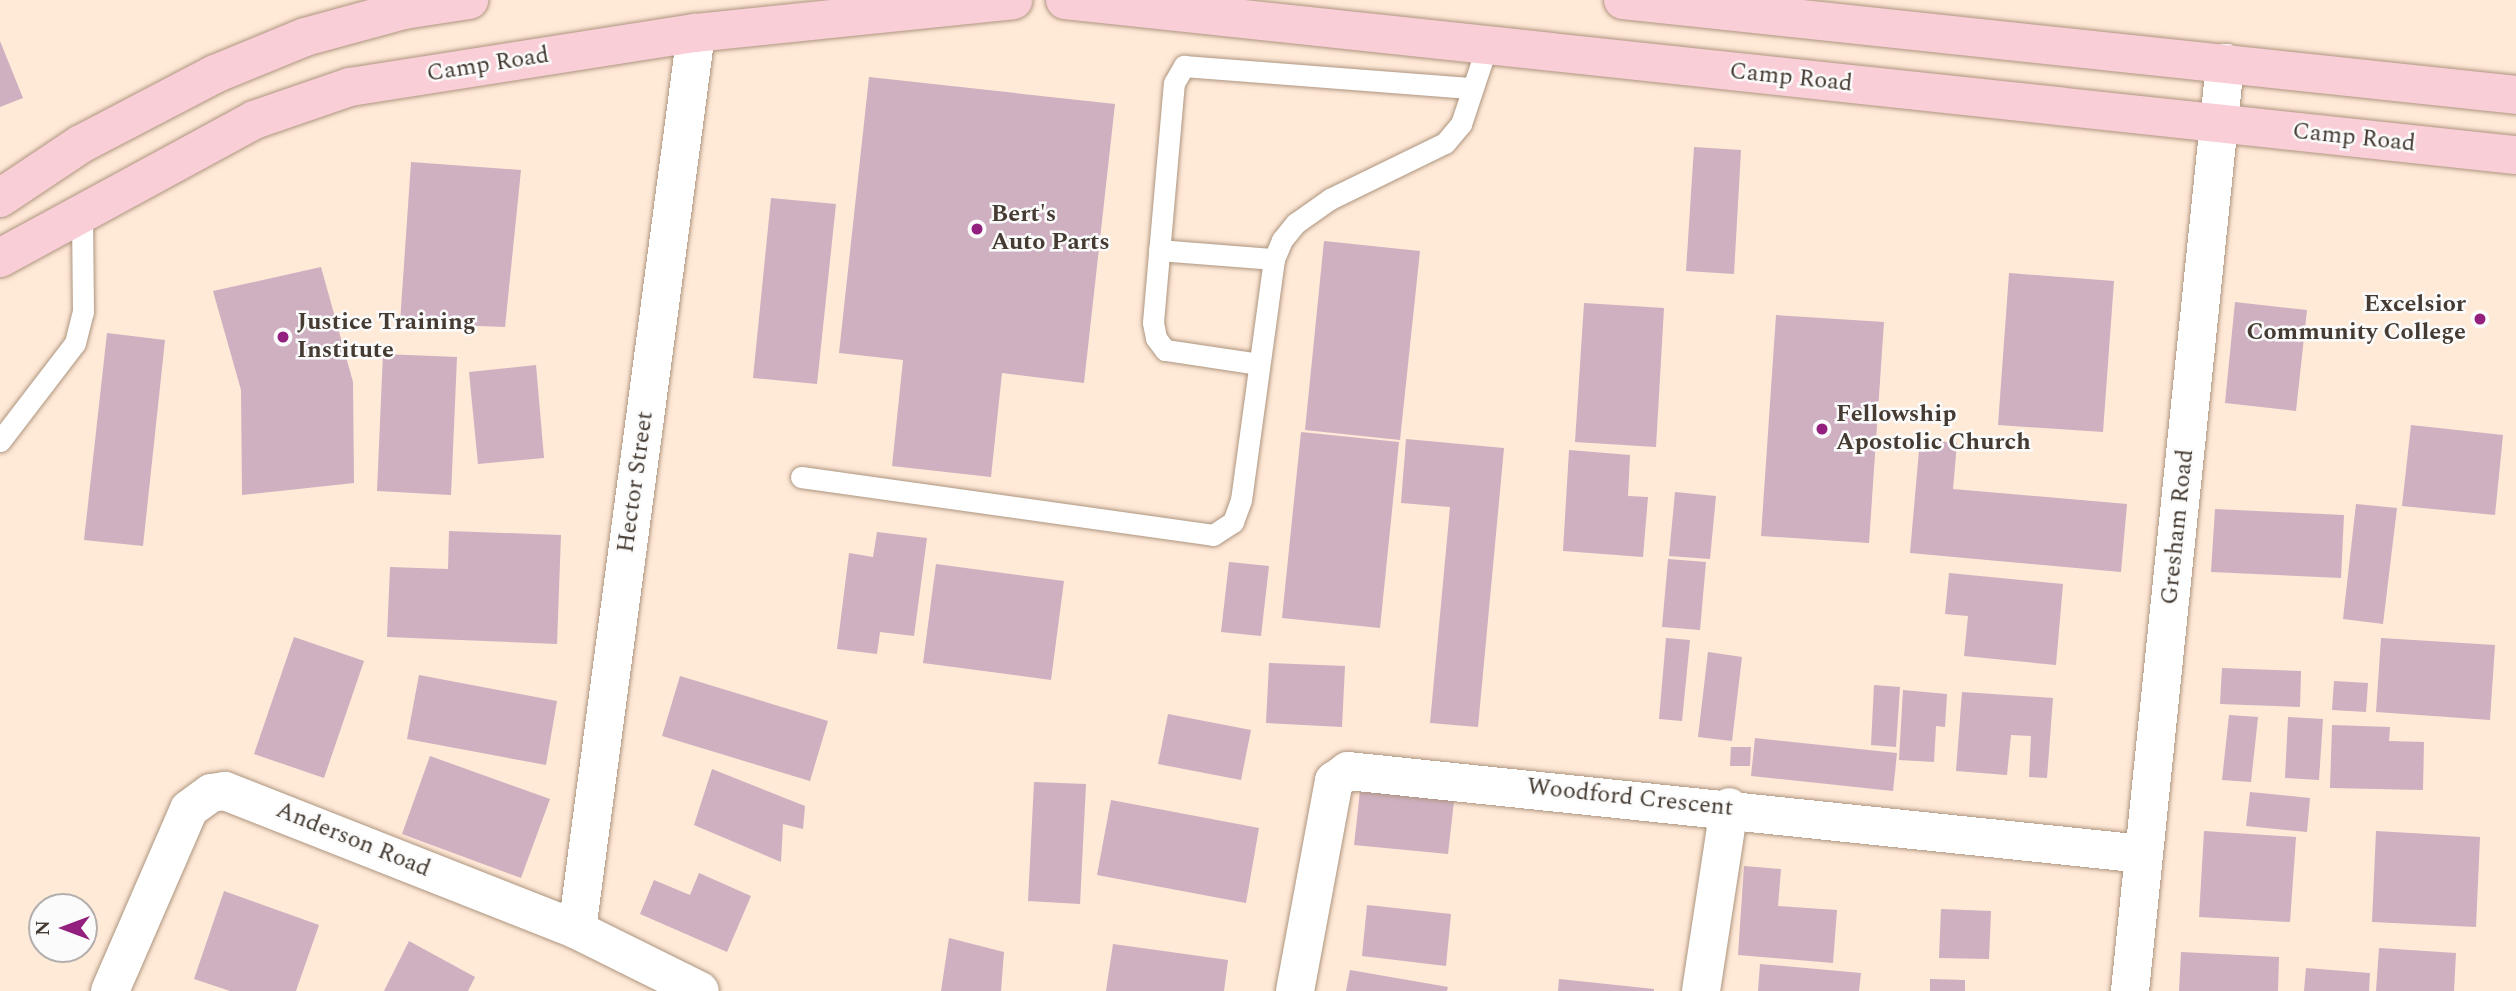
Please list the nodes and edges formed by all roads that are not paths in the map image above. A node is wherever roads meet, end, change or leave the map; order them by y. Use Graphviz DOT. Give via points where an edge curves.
graph roads {
  1 [pos="469,0"];
  2 [pos="1013,0"];
  3 [pos="1065,0"];
  4 [pos="1623,0"];
  5 [pos="1730,11"];
  6 [pos="696,33"];
  7 [pos="1487,46"];
  8 [pos="2225,63"];
  9 [pos="1724,71"];
  10 [pos="1472,88"];
  11 [pos="2516,95"];
  12 [pos="2221,125"];
  13 [pos="2516,155"];
  14 [pos="0,198"];
  15 [pos="82,213"];
  16 [pos="1159,250"];
  17 [pos="0,258"];
  18 [pos="1274,258"];
  19 [pos="1259,364"];
  20 [pos="0,441"];
  21 [pos="801,477"];
  22 [pos="1729,807"];
  23 [pos="2143,854"];
  24 [pos="577,930"];
  25 [pos="110,991"];
  26 [pos="700,991"];
  27 [pos="1295,991"];
  28 [pos="1701,991"];
  29 [pos="2130,991"];
  1 -- 14 [label="main road" via="404,10 305,37 215,74 81,144"];
  2 -- 6 [label="main road, Camp Road"];
  3 -- 7 [label="main road, Camp Road"];
  4 -- 5 [label="main road"];
  5 -- 8 [label="main road"];
  5 -- 9 [label="main road"];
  6 -- 15 [label="main road, Camp Road" via="350,86 254,120"];
  6 -- 24 [label="street, Hector Street"];
  7 -- 9 [label="main road, Camp Road"];
  7 -- 10 [label="lane"];
  8 -- 11 [label="main road"];
  8 -- 12 [label="street, Gresham Road"];
  9 -- 12 [label="main road, Camp Road"];
  10 -- 16 [label="lane" via="1184,66 1174,83"];
  10 -- 18 [label="lane" via="1461,124 1445,143 1330,199 1296,223"];
  12 -- 13 [label="main road, Camp Road"];
  12 -- 23 [label="street, Gresham Road"];
  15 -- 17 [label="main road, Camp Road"];
  15 -- 20 [label="lane" via="83,312 75,343"];
  16 -- 18 [label="lane"];
  16 -- 19 [label="lane" via="1153,322 1165,350"];
  18 -- 19 [label="lane"];
  19 -- 21 [label="lane" via="1241,500 1233,522 1213,535"];
  22 -- 23 [label="street, Woodford Crescent"];
  22 -- 27 [label="street, Woodford Crescent" via="1348,771 1334,781"];
  22 -- 28 [label="street"];
  23 -- 29 [label="street, Gresham Road"];
  24 -- 25 [label="street, Anderson Road" via="225,791 211,793 189,809"];
  24 -- 26 [label="street, Anderson Road"];
}
